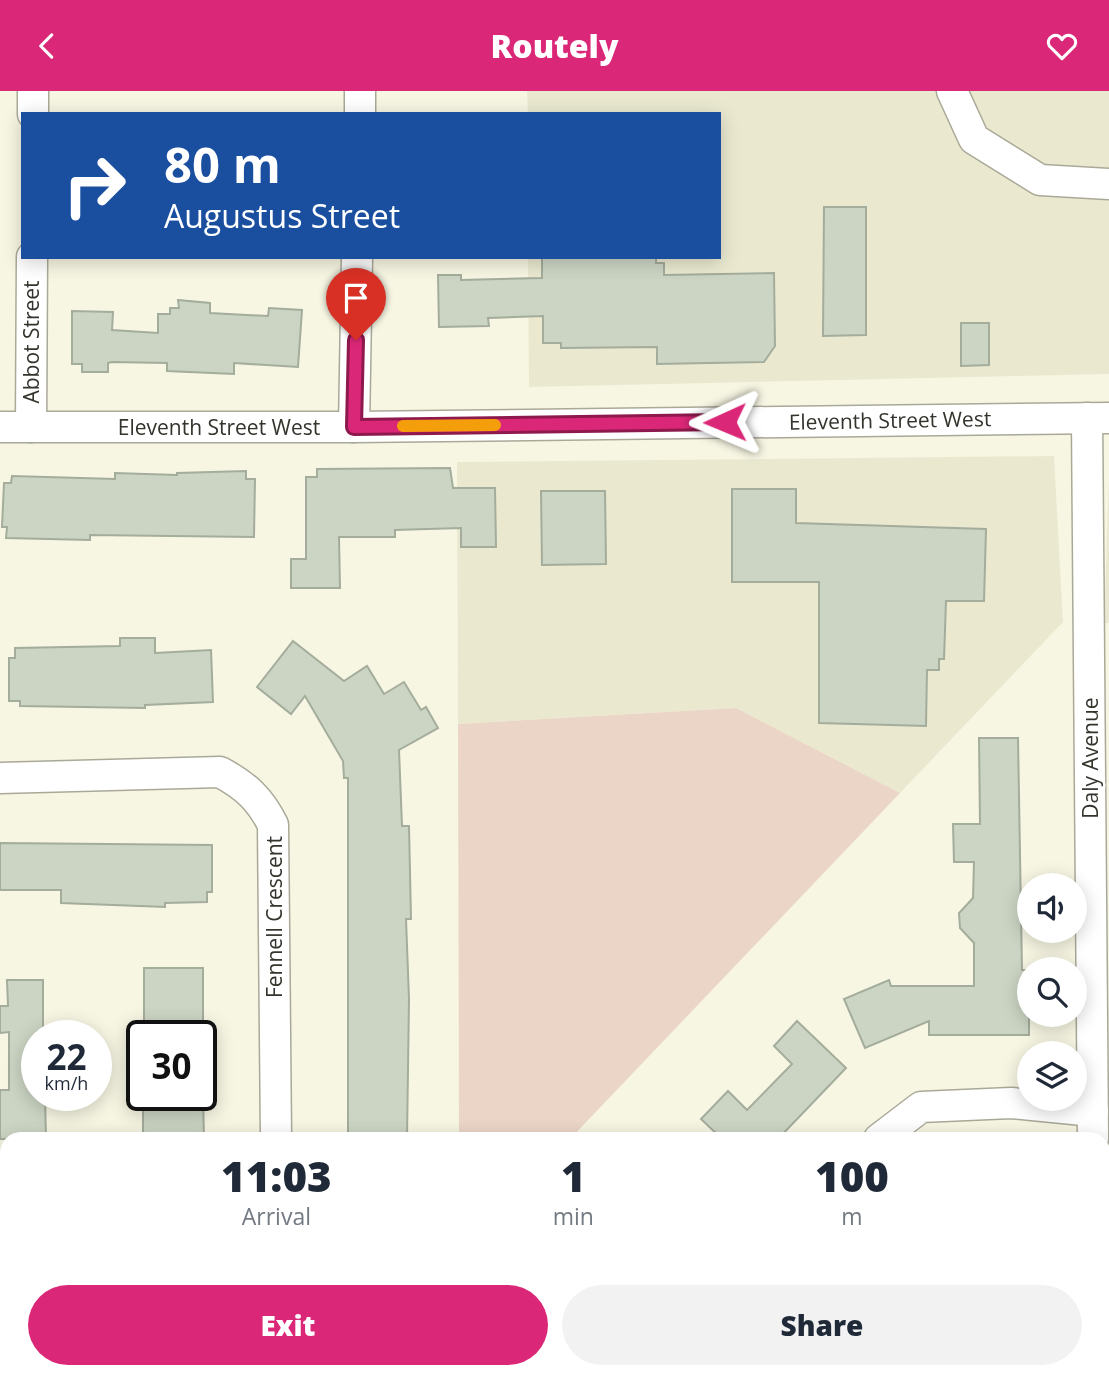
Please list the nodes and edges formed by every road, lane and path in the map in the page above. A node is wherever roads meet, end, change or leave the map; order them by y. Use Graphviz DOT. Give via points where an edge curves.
graph roads {
  1 [pos="33,91"];
  2 [pos="360,91"];
  3 [pos="952,91"];
  4 [pos="33,112"];
  5 [pos="360,112"];
  6 [pos="1109,184"];
  7 [pos="32,259"];
  8 [pos="357,259"];
  9 [pos="1098,418"];
  10 [pos="0,427"];
  11 [pos="31,427"];
  12 [pos="354,427"];
  13 [pos="0,778"];
  14 [pos="1093,1125"];
  15 [pos="276,1132"];
  16 [pos="888,1132"];
  1 -- 4 [label="street"];
  2 -- 5 [label="street"];
  3 -- 6 [label="street" via="974,139 1040,180"];
  7 -- 11 [label="street, Abbot Street"];
  8 -- 12 [label="street"];
  9 -- 12 [label="street, Eleventh Street West"];
  9 -- 14 [label="street, Daly Avenue"];
  10 -- 11 [label="street, Eleventh Street West"];
  11 -- 12 [label="street, Eleventh Street West"];
  13 -- 15 [label="street, Fennell Crescent" via="220,772 260,800 274,825"];
  14 -- 16 [label="street" via="1011,1103 921,1107"];
}
